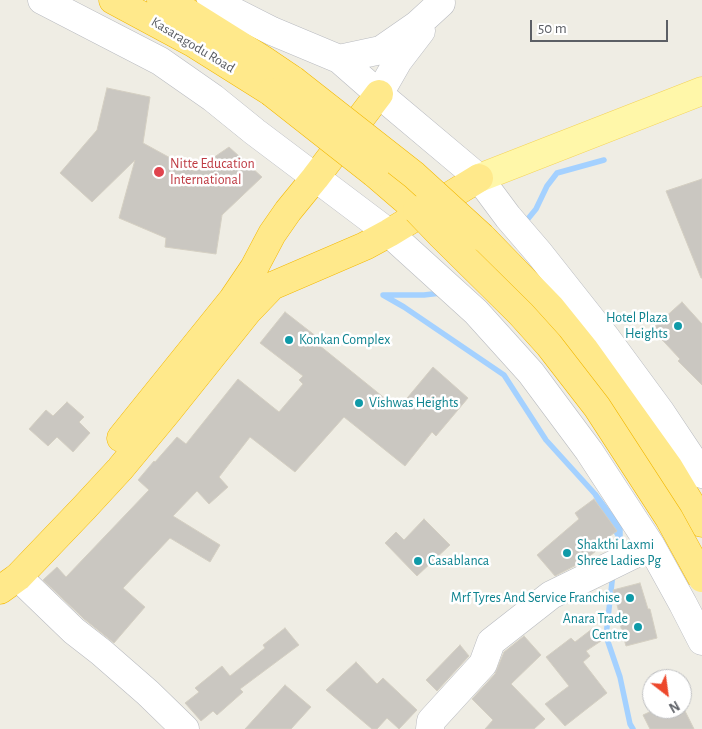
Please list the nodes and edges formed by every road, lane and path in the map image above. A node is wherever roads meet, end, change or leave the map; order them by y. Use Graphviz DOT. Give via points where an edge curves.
graph roads {
  1 [pos="42,0"];
  2 [pos="113,0"];
  3 [pos="161,0"];
  4 [pos="211,0"];
  5 [pos="443,2"];
  6 [pos="339,59"];
  7 [pos="282,86"];
  8 [pos="702,91"];
  9 [pos="379,94"];
  10 [pos="315,178"];
  11 [pos="479,178"];
  12 [pos="389,233"];
  13 [pos="702,474"];
  14 [pos="702,523"];
  15 [pos="651,546"];
  16 [pos="6,578"];
  17 [pos="702,578"];
  18 [pos="702,641"];
  19 [pos="185,729"];
  20 [pos="430,729"];
  1 -- 10 [label="street" via="160,61"];
  2 -- 7 [label="highway, Kasaragodu Road"];
  3 -- 7 [label="highway, Kasaragodu Road" via="262,59"];
  4 -- 6 [label="street" via="272,31"];
  5 -- 6 [label="street" via="381,50"];
  5 -- 9 [label="street" via="398,61"];
  6 -- 9 [label="street"];
  7 -- 14 [label="highway, bridge" via="414,175 482,237 551,308 669,468"];
  7 -- 17 [label="highway, bridge" via="417,210 543,338 612,429 669,518"];
  8 -- 11 [label="main road"];
  9 -- 10 [label="highway"];
  9 -- 11 [label="street"];
  10 -- 12 [label="street"];
  10 -- 16 [label="highway" via="272,234 233,299 147,406 70,496 5,562"];
  11 -- 12 [label="highway"];
  11 -- 13 [label="street" via="607,338"];
  12 -- 15 [label="street" via="476,312 531,373 589,451"];
  12 -- 16 [label="highway" via="272,286 120,469 84,508"];
  15 -- 18 [label="street"];
  15 -- 20 [label="street" via="551,595 491,642 482,664 431,721"];
  16 -- 19 [label="street" via="101,652"];
}
